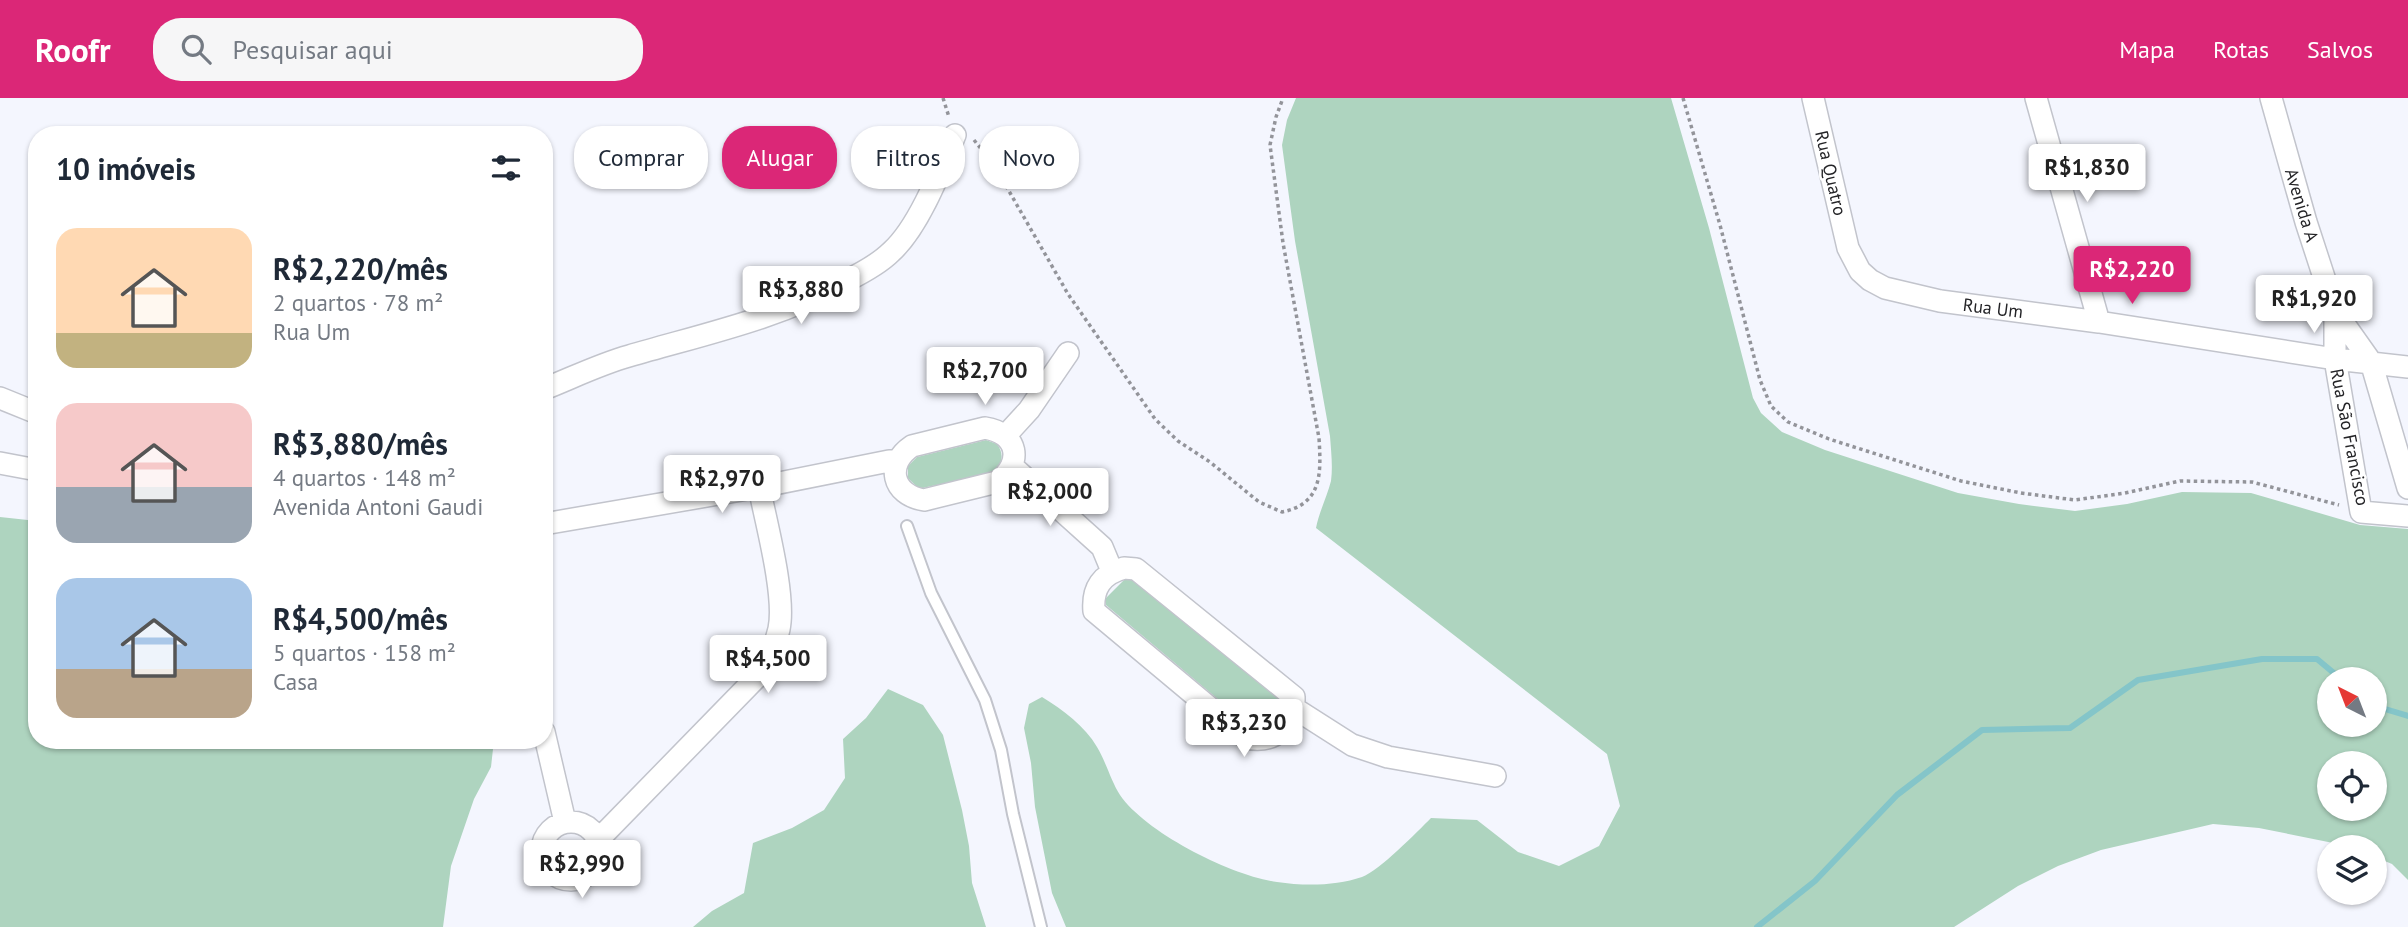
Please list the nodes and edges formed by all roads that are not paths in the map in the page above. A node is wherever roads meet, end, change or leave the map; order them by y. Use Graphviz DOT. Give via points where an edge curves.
graph roads {
  1 [pos="1813,98"];
  2 [pos="2036,98"];
  3 [pos="2271,98"];
  4 [pos="931,189"];
  5 [pos="1849,248"];
  6 [pos="2335,311"];
  7 [pos="2099,322"];
  8 [pos="1068,353"];
  9 [pos="2336,359"];
  10 [pos="2371,362"];
  11 [pos="2408,367"];
  12 [pos="553,385"];
  13 [pos="0,398"];
  14 [pos="28,409"];
  15 [pos="1006,435"];
  16 [pos="897,461"];
  17 [pos="0,463"];
  18 [pos="1012,466"];
  19 [pos="28,468"];
  20 [pos="760,487"];
  21 [pos="2408,488"];
  22 [pos="2408,516"];
  23 [pos="553,522"];
  24 [pos="907,526"];
  25 [pos="1112,571"];
  26 [pos="1294,708"];
  27 [pos="548,749"];
  28 [pos="1495,776"];
  29 [pos="565,822"];
  30 [pos="598,840"];
  31 [pos="1041,927"];
  1 -- 5 [label="street, Rua Quatro"];
  2 -- 7 [label="street"];
  3 -- 6 [label="street, Avenida A"];
  4 -- 12 [label="street" via="892,251 817,297"];
  5 -- 7 [label="street, Rua Um" via="1860,271 1885,288 1940,301"];
  6 -- 9 [label="street, Avenida A"];
  6 -- 10 [label="street, Avenida A"];
  7 -- 9 [label="street, Rua Um"];
  8 -- 15 [label="street"];
  9 -- 10 [label="street, Rua Um"];
  9 -- 22 [label="street, Rua São Francisco" via="2361,512"];
  10 -- 11 [label="street, Rua Um"];
  10 -- 21 [label="street, Avenida A"];
  13 -- 14 [label="street"];
  15 -- 16 [label="street" via="985,428 912,446"];
  15 -- 18 [label="street" via="1014,455"];
  16 -- 18 [label="street" via="897,483 903,492 924,500 998,482"];
  16 -- 20 [label="street"];
  17 -- 19 [label="street"];
  18 -- 25 [label="street" via="1102,547"];
  20 -- 23 [label="street"];
  20 -- 30 [label="street" via="780,597 780,626 772,654 756,678"];
  24 -- 31 [label="lane" via="931,593 985,700 1001,750"];
  25 -- 26 [label="street" via="1136,569 1294,697"];
  25 -- 26 [label="street" via="1096,587 1094,611 1246,738 1277,735 1292,718"];
  26 -- 28 [label="street" via="1352,745 1388,757"];
  27 -- 29 [label="street"];
  29 -- 30 [label="street" via="584,825"];
  29 -- 30 [label="street" via="543,842 544,862 558,877 577,880 594,869"];
}
